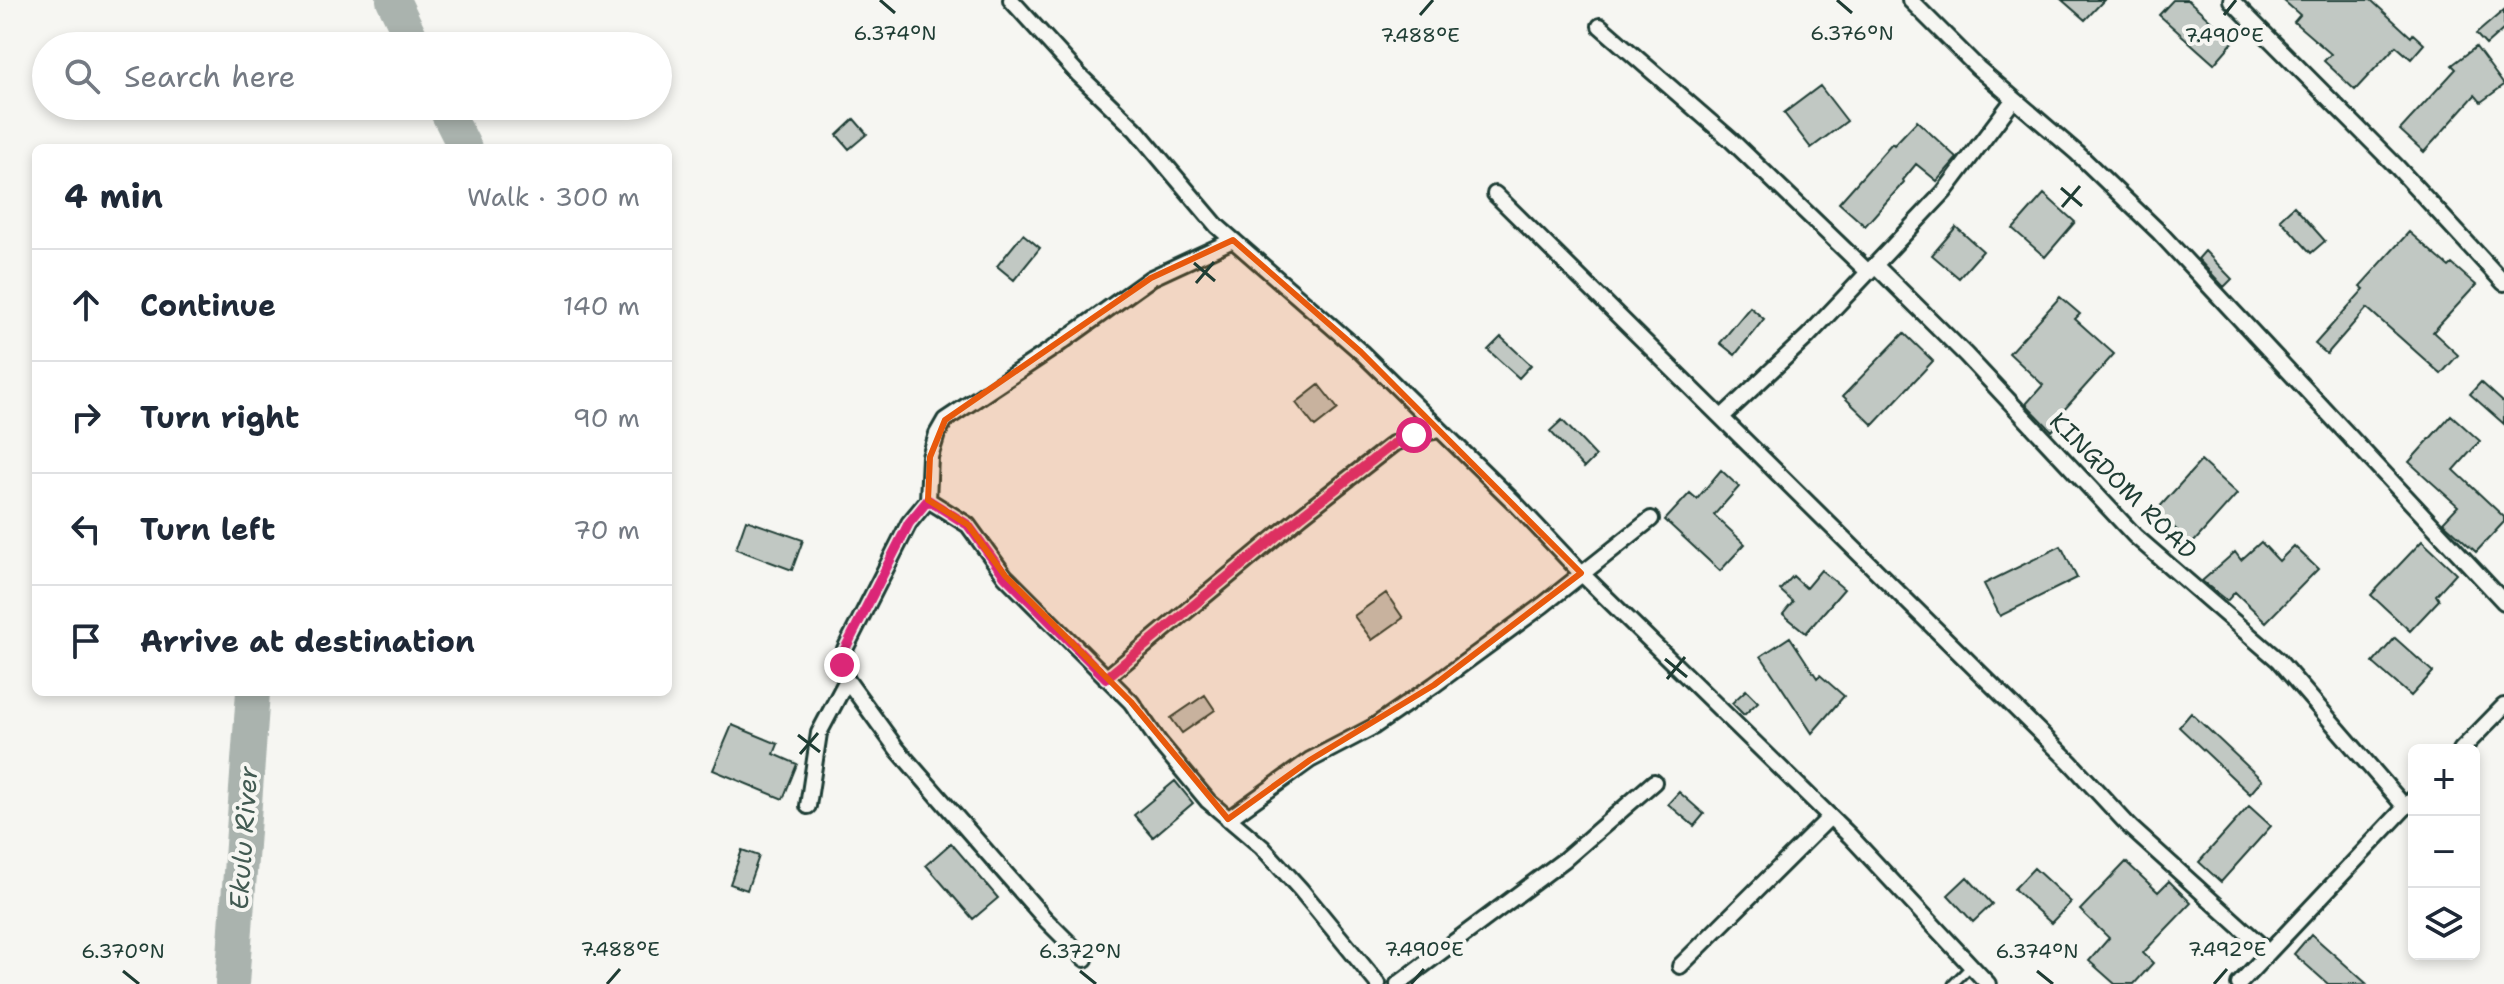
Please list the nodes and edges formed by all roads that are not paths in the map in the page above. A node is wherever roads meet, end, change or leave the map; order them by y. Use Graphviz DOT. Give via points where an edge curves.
graph roads {
  1 [pos="1011,0"];
  2 [pos="1910,0"];
  3 [pos="2231,0"];
  4 [pos="1600,26"];
  5 [pos="2014,99"];
  6 [pos="1495,194"];
  7 [pos="1233,240"];
  8 [pos="1872,268"];
  9 [pos="2504,283"];
  10 [pos="1722,417"];
  11 [pos="1440,430"];
  12 [pos="928,500"];
  13 [pos="1651,519"];
  14 [pos="1581,573"];
  15 [pos="2504,602"];
  16 [pos="1106,678"];
  17 [pos="847,680"];
  18 [pos="2504,706"];
  19 [pos="2467,744"];
  20 [pos="1654,782"];
  21 [pos="2408,800"];
  22 [pos="2408,804"];
  23 [pos="808,806"];
  24 [pos="1830,817"];
  25 [pos="1228,819"];
  26 [pos="2268,952"];
  27 [pos="1085,959"];
  28 [pos="1680,966"];
  29 [pos="1970,967"];
  30 [pos="1378,984"];
  31 [pos="1398,984"];
  32 [pos="1953,984"];
  33 [pos="1988,984"];
  34 [pos="2239,984"];
  1 -- 7 [label="street"];
  2 -- 5 [label="street"];
  3 -- 9 [label="street"];
  4 -- 8 [label="street, KINGDOM ROAD"];
  5 -- 8 [label="street" via="1944,192"];
  5 -- 15 [label="street" via="2159,232"];
  6 -- 10 [label="street"];
  7 -- 11 [label="street" via="1361,352"];
  7 -- 12 [label="street" via="1151,278 945,420 930,457"];
  8 -- 10 [label="street"];
  8 -- 21 [label="street, KINGDOM ROAD" via="1985,375 2135,536 2278,660"];
  10 -- 26 [label="street" via="2131,828"];
  11 -- 14 [label="street"];
  11 -- 16 [label="street" via="1393,444"];
  12 -- 16 [label="street" via="968,525 1005,576"];
  12 -- 17 [label="street" via="909,523 845,649 842,665"];
  13 -- 14 [label="street"];
  14 -- 24 [label="street"];
  14 -- 25 [label="street" via="1434,685 1373,727 1310,760"];
  16 -- 25 [label="street"];
  17 -- 23 [label="street" via="819,733"];
  17 -- 27 [label="street" via="897,749"];
  18 -- 19 [label="street"];
  20 -- 31 [label="street" via="1564,860"];
  22 -- 26 [label="street"];
  24 -- 28 [label="street"];
  24 -- 29 [label="street"];
  25 -- 30 [label="street" via="1262,847"];
  26 -- 34 [label="street"];
  29 -- 32 [label="lane"];
  29 -- 33 [label="street"];
}
